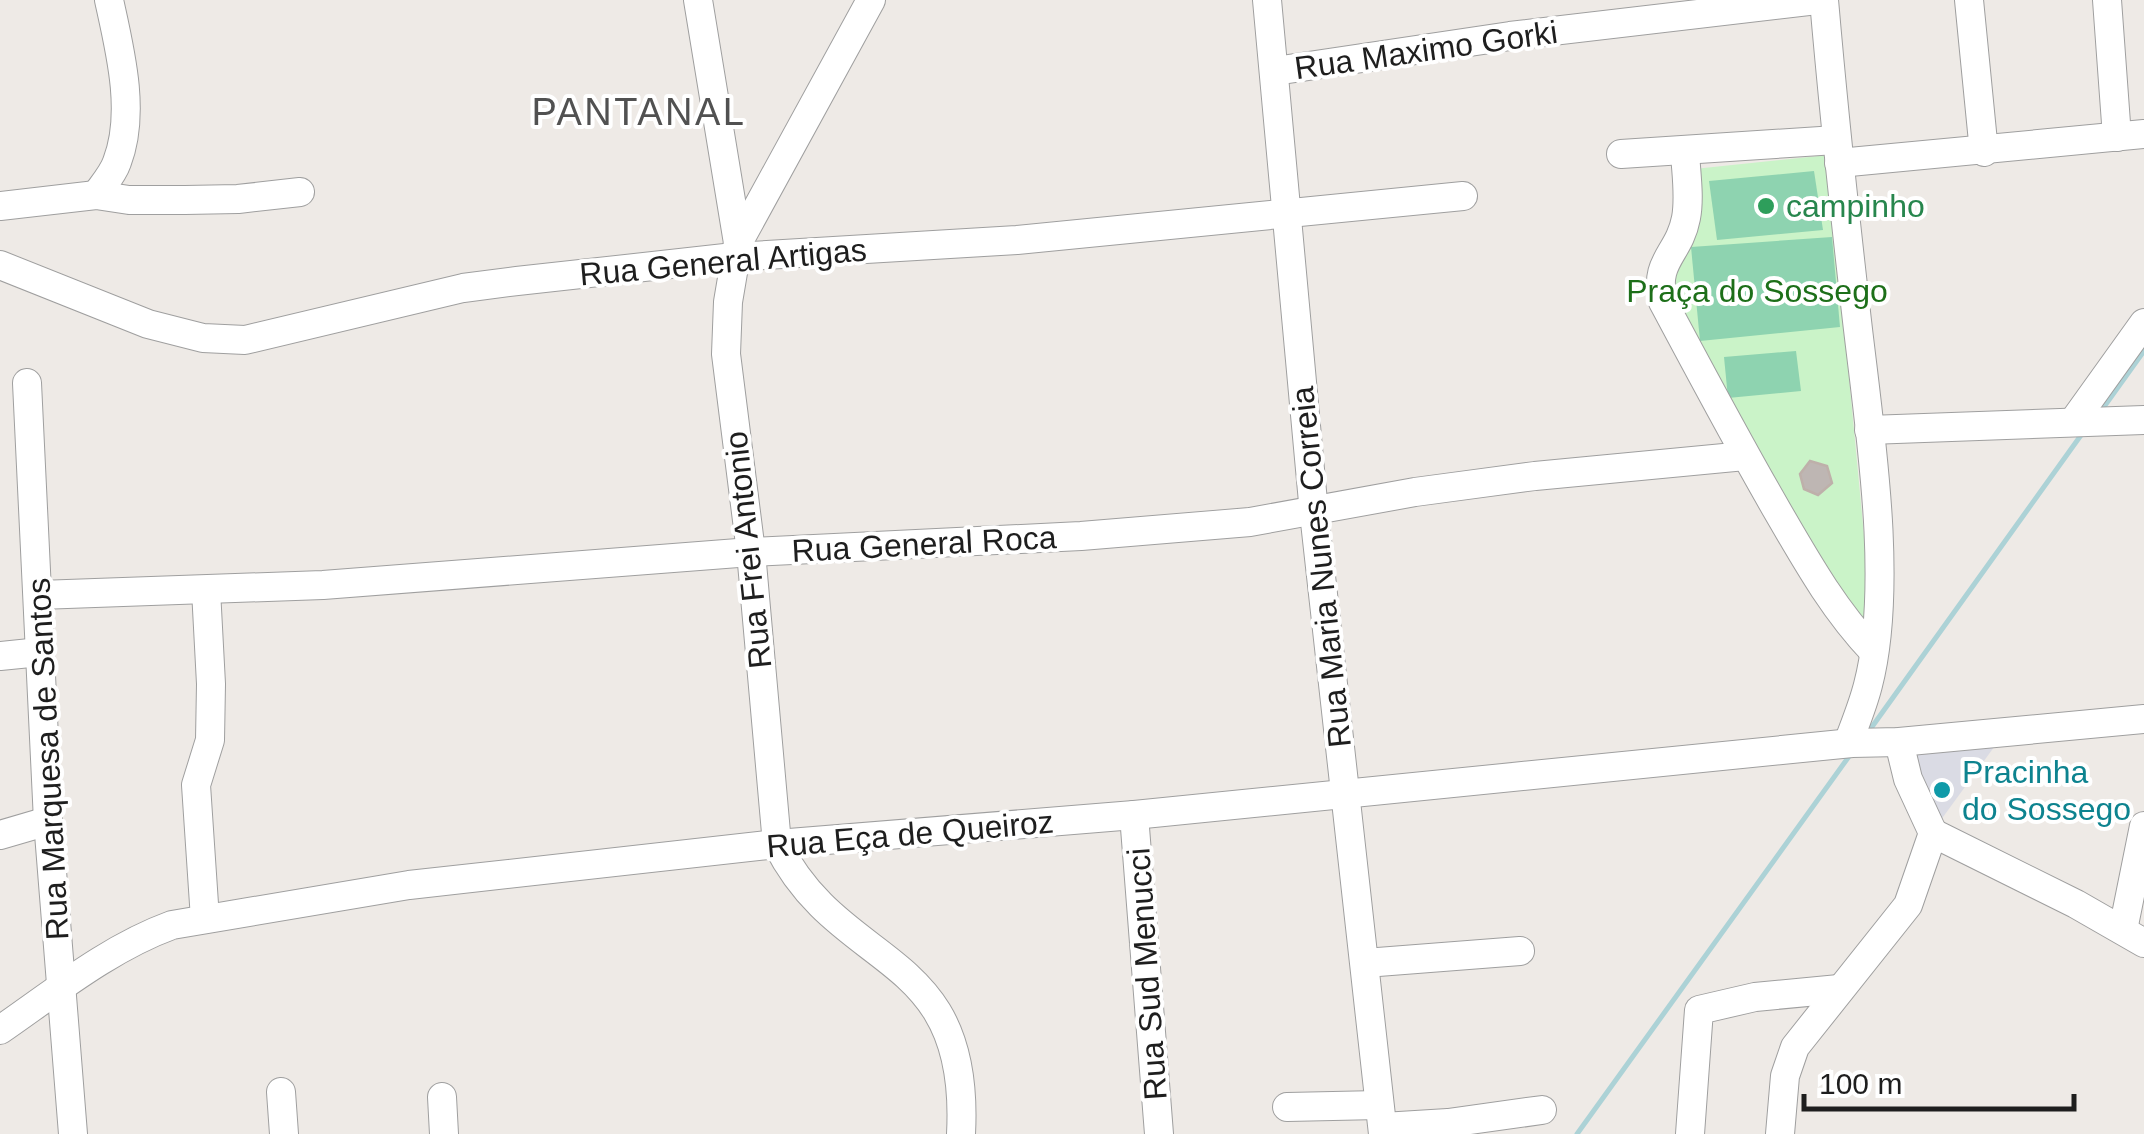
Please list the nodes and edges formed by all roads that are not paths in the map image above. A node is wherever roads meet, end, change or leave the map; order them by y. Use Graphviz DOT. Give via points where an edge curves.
graph roads {
  1 [pos="109,0"];
  2 [pos="698,0"];
  3 [pos="870,0"];
  4 [pos="1267,0"];
  5 [pos="1820,0"];
  6 [pos="1969,0"];
  7 [pos="2107,0"];
  8 [pos="1275,71"];
  9 [pos="2130,136"];
  10 [pos="1685,152"];
  11 [pos="1837,152"];
  12 [pos="1984,152"];
  13 [pos="1621,154"];
  14 [pos="300,192"];
  15 [pos="96,195"];
  16 [pos="1463,196"];
  17 [pos="0,206"];
  18 [pos="1285,211"];
  19 [pos="736,250"];
  20 [pos="0,265"];
  21 [pos="2144,323"];
  22 [pos="27,383"];
  23 [pos="2131,421"];
  24 [pos="2077,422"];
  25 [pos="1869,430"];
  26 [pos="1745,456"];
  27 [pos="1314,513"];
  28 [pos="751,552"];
  29 [pos="206,590"];
  30 [pos="39,596"];
  31 [pos="40,652"];
  32 [pos="1874,652"];
  33 [pos="0,656"];
  34 [pos="2144,719"];
  35 [pos="1869,742"];
  36 [pos="1346,792"];
  37 [pos="1134,815"];
  38 [pos="48,821"];
  39 [pos="2144,826"];
  40 [pos="1932,833"];
  41 [pos="0,835"];
  42 [pos="777,844"];
  43 [pos="205,919"];
  44 [pos="2134,936"];
  45 [pos="1520,951"];
  46 [pos="1364,963"];
  47 [pos="61,988"];
  48 [pos="1839,989"];
  49 [pos="0,1030"];
  50 [pos="281,1092"];
  51 [pos="442,1097"];
  52 [pos="1287,1107"];
  53 [pos="1542,1110"];
  54 [pos="1382,1122"];
  55 [pos="74,1134"];
  56 [pos="284,1134"];
  57 [pos="444,1134"];
  58 [pos="961,1134"];
  59 [pos="1159,1134"];
  60 [pos="1690,1134"];
  61 [pos="1780,1134"];
  1 -- 15 [label="street" via="126,118 116,166"];
  2 -- 19 [label="street, Rua Frei Antonio"];
  3 -- 19 [label="street"];
  4 -- 8 [label="street, Rua Maria Nunes Correia"];
  5 -- 8 [label="street, Rua Maximo Gorki"];
  5 -- 11 [label="street"];
  6 -- 12 [label="street"];
  7 -- 9 [label="street"];
  8 -- 18 [label="street, Rua Maria Nunes Correia"];
  9 -- 12 [label="street"];
  10 -- 11 [label="street"];
  10 -- 13 [label="street"];
  10 -- 26 [label="street" via="1686,218 1659,283"];
  11 -- 12 [label="street"];
  11 -- 25 [label="street"];
  14 -- 15 [label="street" via="185,200"];
  15 -- 17 [label="street"];
  16 -- 18 [label="street, Rua General Artigas"];
  18 -- 19 [label="street, Rua General Artigas" via="1017,240"];
  18 -- 27 [label="street, Rua Maria Nunes Correia"];
  19 -- 20 [label="street, Rua General Artigas" via="463,288 246,340 202,338 148,324"];
  19 -- 28 [label="street, Rua Frei Antonio" via="726,354"];
  21 -- 24 [label="street"];
  22 -- 30 [label="street, Rua Marquesa de Santos"];
  23 -- 24 [label="street"];
  24 -- 25 [label="street"];
  25 -- 32 [label="street" via="1878,582"];
  26 -- 27 [label="street, Rua General Roca" via="1432,490"];
  26 -- 32 [label="street" via="1832,604"];
  27 -- 28 [label="street, Rua General Roca" via="1081,536"];
  27 -- 36 [label="street, Rua Maria Nunes Correia"];
  28 -- 29 [label="street, Rua General Roca"];
  28 -- 42 [label="street, Rua Frei Antonio"];
  29 -- 30 [label="street, Rua General Roca"];
  29 -- 43 [label="street" via="210,740 196,785"];
  30 -- 31 [label="street, Rua Marquesa de Santos"];
  31 -- 33 [label="street"];
  31 -- 38 [label="street, Rua Marquesa de Santos"];
  32 -- 35 [label="street"];
  34 -- 35 [label="street, Rua Eça de Queiroz"];
  35 -- 36 [label="street, Rua Eça de Queiroz"];
  35 -- 40 [label="street" via="1908,779"];
  36 -- 37 [label="street, Rua Eça de Queiroz"];
  36 -- 46 [label="street, Rua Maria Nunes Correia"];
  37 -- 42 [label="street, Rua Eça de Queiroz"];
  37 -- 59 [label="street, Rua Sud Menucci"];
  38 -- 41 [label="street"];
  38 -- 47 [label="street, Rua Marquesa de Santos"];
  39 -- 44 [label="street"];
  40 -- 44 [label="street"];
  40 -- 48 [label="street" via="1908,905"];
  42 -- 43 [label="street, Rua Eça de Queiroz" via="409,885"];
  42 -- 58 [label="street" via="800,884 901,967 936,1006 959,1070"];
  43 -- 47 [label="street, Rua Eça de Queiroz" via="144,935"];
  45 -- 46 [label="street"];
  46 -- 54 [label="street, Rua Maria Nunes Correia"];
  47 -- 49 [label="street, Rua Eça de Queiroz"];
  47 -- 55 [label="street, Rua Marquesa de Santos"];
  48 -- 60 [label="street" via="1698,1010"];
  48 -- 61 [label="street" via="1789,1062"];
  50 -- 56 [label="street"];
  51 -- 57 [label="street"];
  52 -- 54 [label="street"];
  53 -- 54 [label="street" via="1448,1123"];
}
